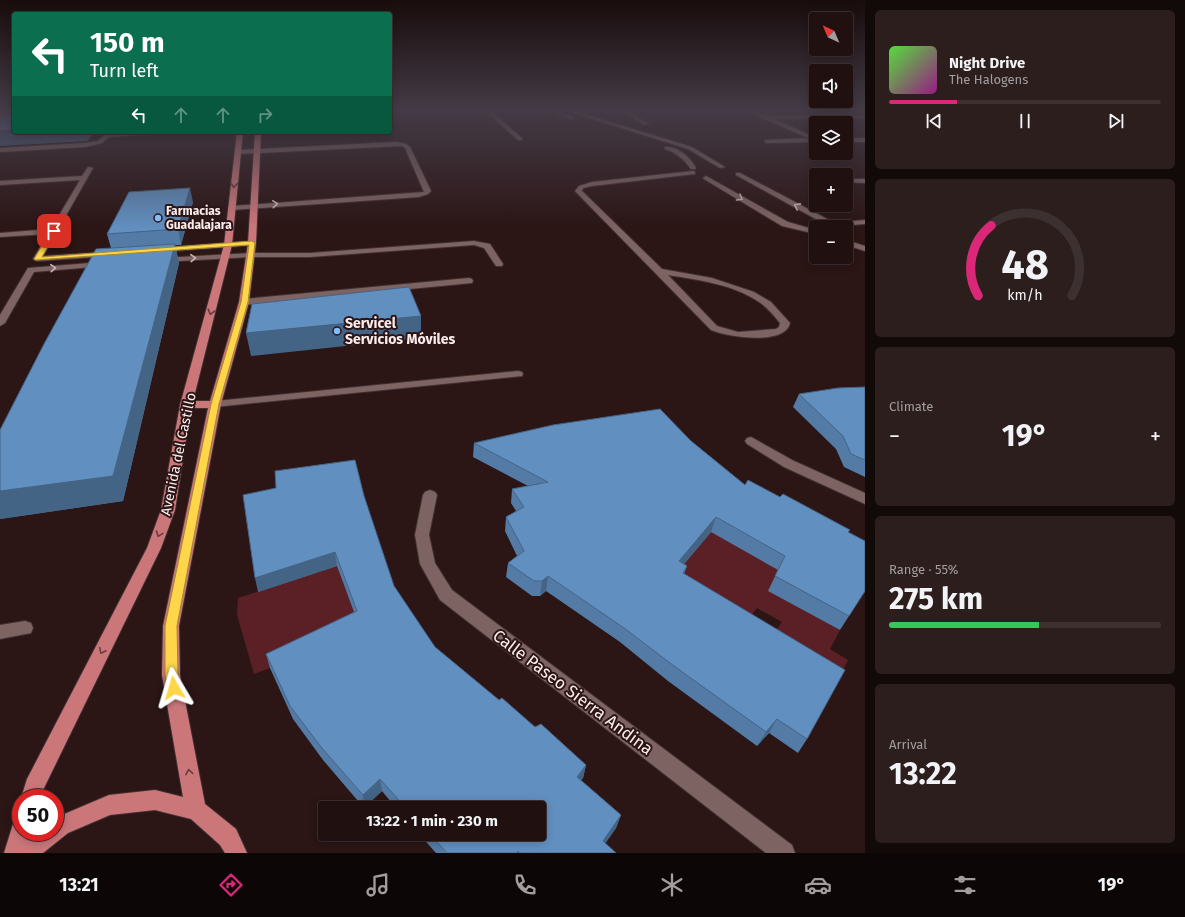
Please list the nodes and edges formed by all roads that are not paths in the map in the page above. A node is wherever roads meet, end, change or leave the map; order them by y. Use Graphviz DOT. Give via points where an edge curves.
graph roads {
  1 [pos="291,150"];
  2 [pos="408,150"];
  3 [pos="672,150"];
  4 [pos="693,150"];
  5 [pos="257,151"];
  6 [pos="238,152"];
  7 [pos="705,166"];
  8 [pos="722,167"];
  9 [pos="90,168"];
  10 [pos="694,169"];
  11 [pos="84,178"];
  12 [pos="706,178"];
  13 [pos="725,180"];
  14 [pos="853,181"];
  15 [pos="865,181"];
  16 [pos="0,183"];
  17 [pos="254,206"];
  18 [pos="232,208"];
  19 [pos="822,220"];
  20 [pos="865,222"];
  21 [pos="853,223"];
  22 [pos="809,230"];
  23 [pos="54,231"];
  24 [pos="0,235"];
  25 [pos="853,245"];
  26 [pos="251,249"];
  27 [pos="865,249"];
  28 [pos="147,251"];
  29 [pos="227,251"];
  30 [pos="115,253"];
  31 [pos="80,256"];
  32 [pos="156,260"];
  33 [pos="113,264"];
  34 [pos="499,264"];
  35 [pos="75,266"];
  36 [pos="659,271"];
  37 [pos="469,281"];
  38 [pos="244,302"];
  39 [pos="0,306"];
  40 [pos="11,306"];
  41 [pos="0,323"];
  42 [pos="518,374"];
  43 [pos="215,404"];
  44 [pos="186,405"];
  45 [pos="752,441"];
  46 [pos="430,495"];
  47 [pos="865,499"];
  48 [pos="25,628"];
  49 [pos="0,632"];
  50 [pos="33,789"];
  51 [pos="196,810"];
  52 [pos="64,825"];
  53 [pos="18,841"];
  54 [pos="41,841"];
  55 [pos="15,853"];
  56 [pos="25,853"];
  57 [pos="236,853"];
  58 [pos="784,853"];
  1 -- 5 [label="street, one-way"];
  17 -- 2 [label="street, one-way" via="426,193 428,191"];
  3 -- 10 [label="street" via="690,162"];
  4 -- 8 [label="street"];
  5 -- 6 [label="street"];
  5 -- 17 [label="main road, Avenida del Castillo"];
  6 -- 18 [label="main road, Avenida del Castillo, one-way"];
  7 -- 8 [label="street"];
  19 -- 8 [label="street, one-way" via="735,177 736,172"];
  9 -- 11 [label="street"];
  10 -- 12 [label="street"];
  10 -- 36 [label="street" via="592,184 578,191"];
  11 -- 16 [label="street"];
  11 -- 23 [label="street"];
  12 -- 13 [label="street"];
  12 -- 22 [label="street, one-way" via="785,224"];
  14 -- 15 [label="street"];
  17 -- 18 [label="street"];
  17 -- 26 [label="main road, Avenida del Castillo"];
  18 -- 29 [label="main road, Avenida del Castillo"];
  20 -- 21 [label="street"];
  23 -- 24 [label="street"];
  23 -- 31 [label="street" via="37,259"];
  25 -- 27 [label="street"];
  26 -- 29 [label="street"];
  26 -- 29 [label="street"];
  26 -- 34 [label="street" via="272,256 479,243 487,246"];
  26 -- 38 [label="main road, Avenida del Castillo"];
  28 -- 29 [label="street"];
  32 -- 29 [label="street, one-way"];
  29 -- 44 [label="main road, Avenida del Castillo, one-way"];
  30 -- 31 [label="street"];
  31 -- 35 [label="street"];
  33 -- 35 [label="street"];
  40 -- 35 [label="street, one-way" via="31,270"];
  36 -- 36 [label="street" via="714,328 737,336 779,332 784,328 785,323 755,295 715,282"];
  37 -- 38 [label="street"];
  38 -- 43 [label="main road, Avenida del Castillo"];
  39 -- 40 [label="street"];
  40 -- 41 [label="street"];
  42 -- 43 [label="street"];
  43 -- 44 [label="main road"];
  51 -- 43 [label="main road, Avenida del Castillo, one-way" via="172,675 171,626"];
  44 -- 50 [label="main road, Avenida del Castillo, one-way" via="168,510 154,548"];
  45 -- 47 [label="street" via="789,464"];
  46 -- 58 [label="street, Calle Paseo Sierra Andina" via="422,535 428,564 446,595"];
  48 -- 49 [label="street"];
  51 -- 52 [label="main road" via="155,800 109,805"];
  51 -- 57 [label="main road" via="228,837"];
  53 -- 55 [label="main road"];
  54 -- 56 [label="main road"];
}
